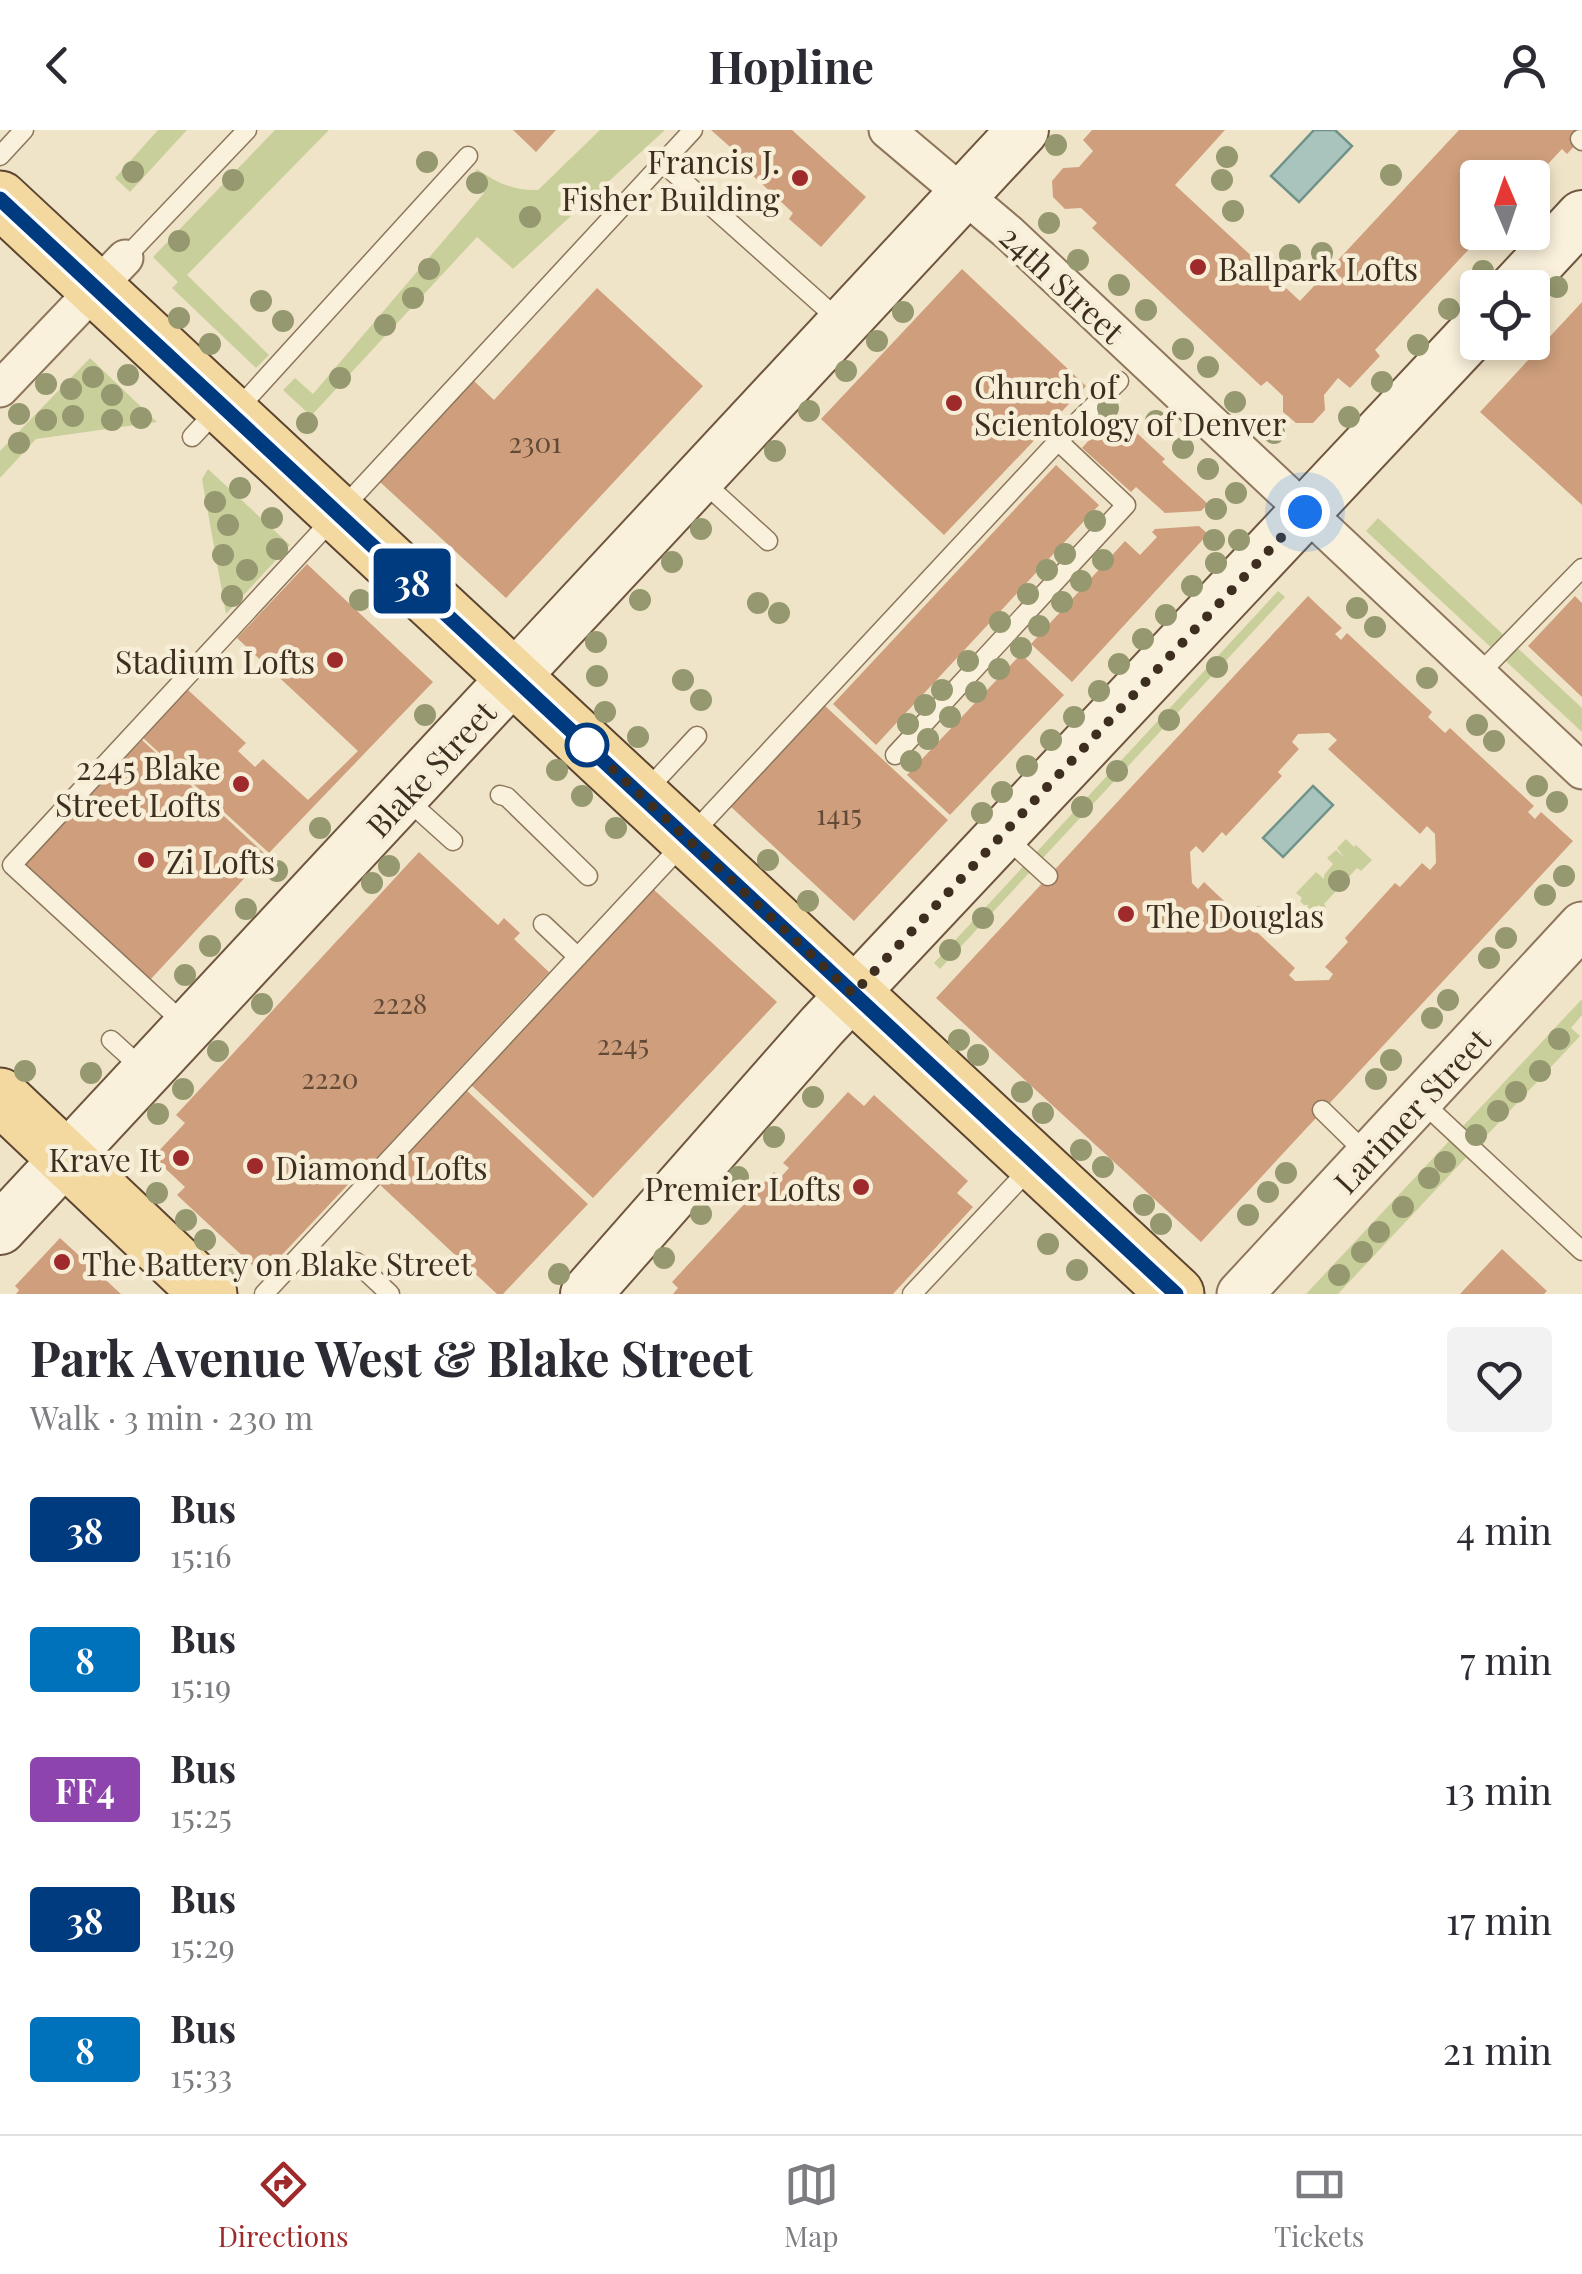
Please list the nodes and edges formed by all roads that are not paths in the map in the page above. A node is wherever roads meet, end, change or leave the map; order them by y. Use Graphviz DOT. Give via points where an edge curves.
graph roads {
  1 [pos="24,130"];
  2 [pos="247,130"];
  3 [pos="693,130"];
  4 [pos="887,130"];
  5 [pos="1023,130"];
  6 [pos="0,156"];
  7 [pos="468,156"];
  8 [pos="663,164"];
  9 [pos="965,194"];
  10 [pos="0,199"];
  11 [pos="1582,216"];
  12 [pos="1532,270"];
  13 [pos="120,278"];
  14 [pos="844,325"];
  15 [pos="1460,347"];
  16 [pos="1119,381"];
  17 [pos="0,389"];
  18 [pos="216,419"];
  19 [pos="1058,442"];
  20 [pos="700,479"];
  21 [pos="1305,512"];
  22 [pos="339,513"];
  23 [pos="768,541"];
  24 [pos="1582,568"];
  25 [pos="1480,674"];
  26 [pos="514,678"];
  27 [pos="696,736"];
  28 [pos="896,756"];
  29 [pos="1582,771"];
  30 [pos="500,795"];
  31 [pos="641,796"];
  32 [pos="404,797"];
  33 [pos="1002,834"];
  34 [pos="688,839"];
  35 [pos="453,841"];
  36 [pos="588,876"];
  37 [pos="1048,876"];
  38 [pos="543,924"];
  39 [pos="1582,925"];
  40 [pos="578,957"];
  41 [pos="853,994"];
  42 [pos="188,1028"];
  43 [pos="0,1096"];
  44 [pos="1420,1100"];
  45 [pos="1322,1110"];
  46 [pos="1369,1155"];
  47 [pos="66,1159"];
  48 [pos="1034,1162"];
  49 [pos="0,1229"];
  50 [pos="1582,1251"];
  51 [pos="356,1262"];
  52 [pos="202,1292"];
  53 [pos="264,1294"];
  54 [pos="390,1294"];
  55 [pos="586,1294"];
  56 [pos="912,1294"];
  57 [pos="1176,1294"];
  58 [pos="1240,1294"];
  1 -- 6 [label="lane"];
  2 -- 13 [label="lane"];
  3 -- 8 [label="lane"];
  4 -- 9 [label="street, 24th Street"];
  5 -- 9 [label="main road, Blake Street"];
  7 -- 18 [label="lane"];
  8 -- 14 [label="lane"];
  8 -- 22 [label="lane"];
  9 -- 14 [label="main road, Blake Street"];
  9 -- 21 [label="street, 24th Street"];
  10 -- 13 [label="main road"];
  11 -- 12 [label="main road"];
  13 -- 17 [label="street"];
  13 -- 18 [label="main road"];
  14 -- 20 [label="main road, Blake Street"];
  15 -- 21 [label="main road"];
  16 -- 19 [label="lane"];
  18 -- 22 [label="main road"];
  19 -- 28 [label="lane" via="1126,505"];
  19 -- 34 [label="lane"];
  20 -- 23 [label="lane"];
  20 -- 26 [label="main road, Blake Street"];
  21 -- 25 [label="street, 24th Street"];
  21 -- 33 [label="main road"];
  22 -- 26 [label="main road"];
  22 -- 42 [label="lane" via="12,866"];
  24 -- 25 [label="lane"];
  25 -- 29 [label="street, 24th Street"];
  26 -- 31 [label="main road"];
  26 -- 32 [label="main road, Blake Street"];
  27 -- 31 [label="lane"];
  30 -- 36 [label="lane"];
  31 -- 34 [label="main road"];
  32 -- 35 [label="lane"];
  32 -- 42 [label="main road, Blake Street"];
  33 -- 37 [label="lane"];
  33 -- 41 [label="main road"];
  34 -- 40 [label="lane"];
  34 -- 41 [label="main road"];
  38 -- 40 [label="lane"];
  39 -- 44 [label="street, Larimer Street"];
  40 -- 53 [label="lane"];
  41 -- 48 [label="main road"];
  41 -- 55 [label="main road"];
  42 -- 47 [label="main road, Blake Street" via="129,1056"];
  43 -- 47 [label="main road"];
  44 -- 46 [label="street, Larimer Street"];
  44 -- 50 [label="lane"];
  45 -- 46 [label="lane"];
  46 -- 58 [label="street, Larimer Street"];
  47 -- 49 [label="main road, Blake Street"];
  47 -- 52 [label="main road"];
  48 -- 56 [label="lane"];
  48 -- 57 [label="main road"];
  51 -- 54 [label="lane"];
}
